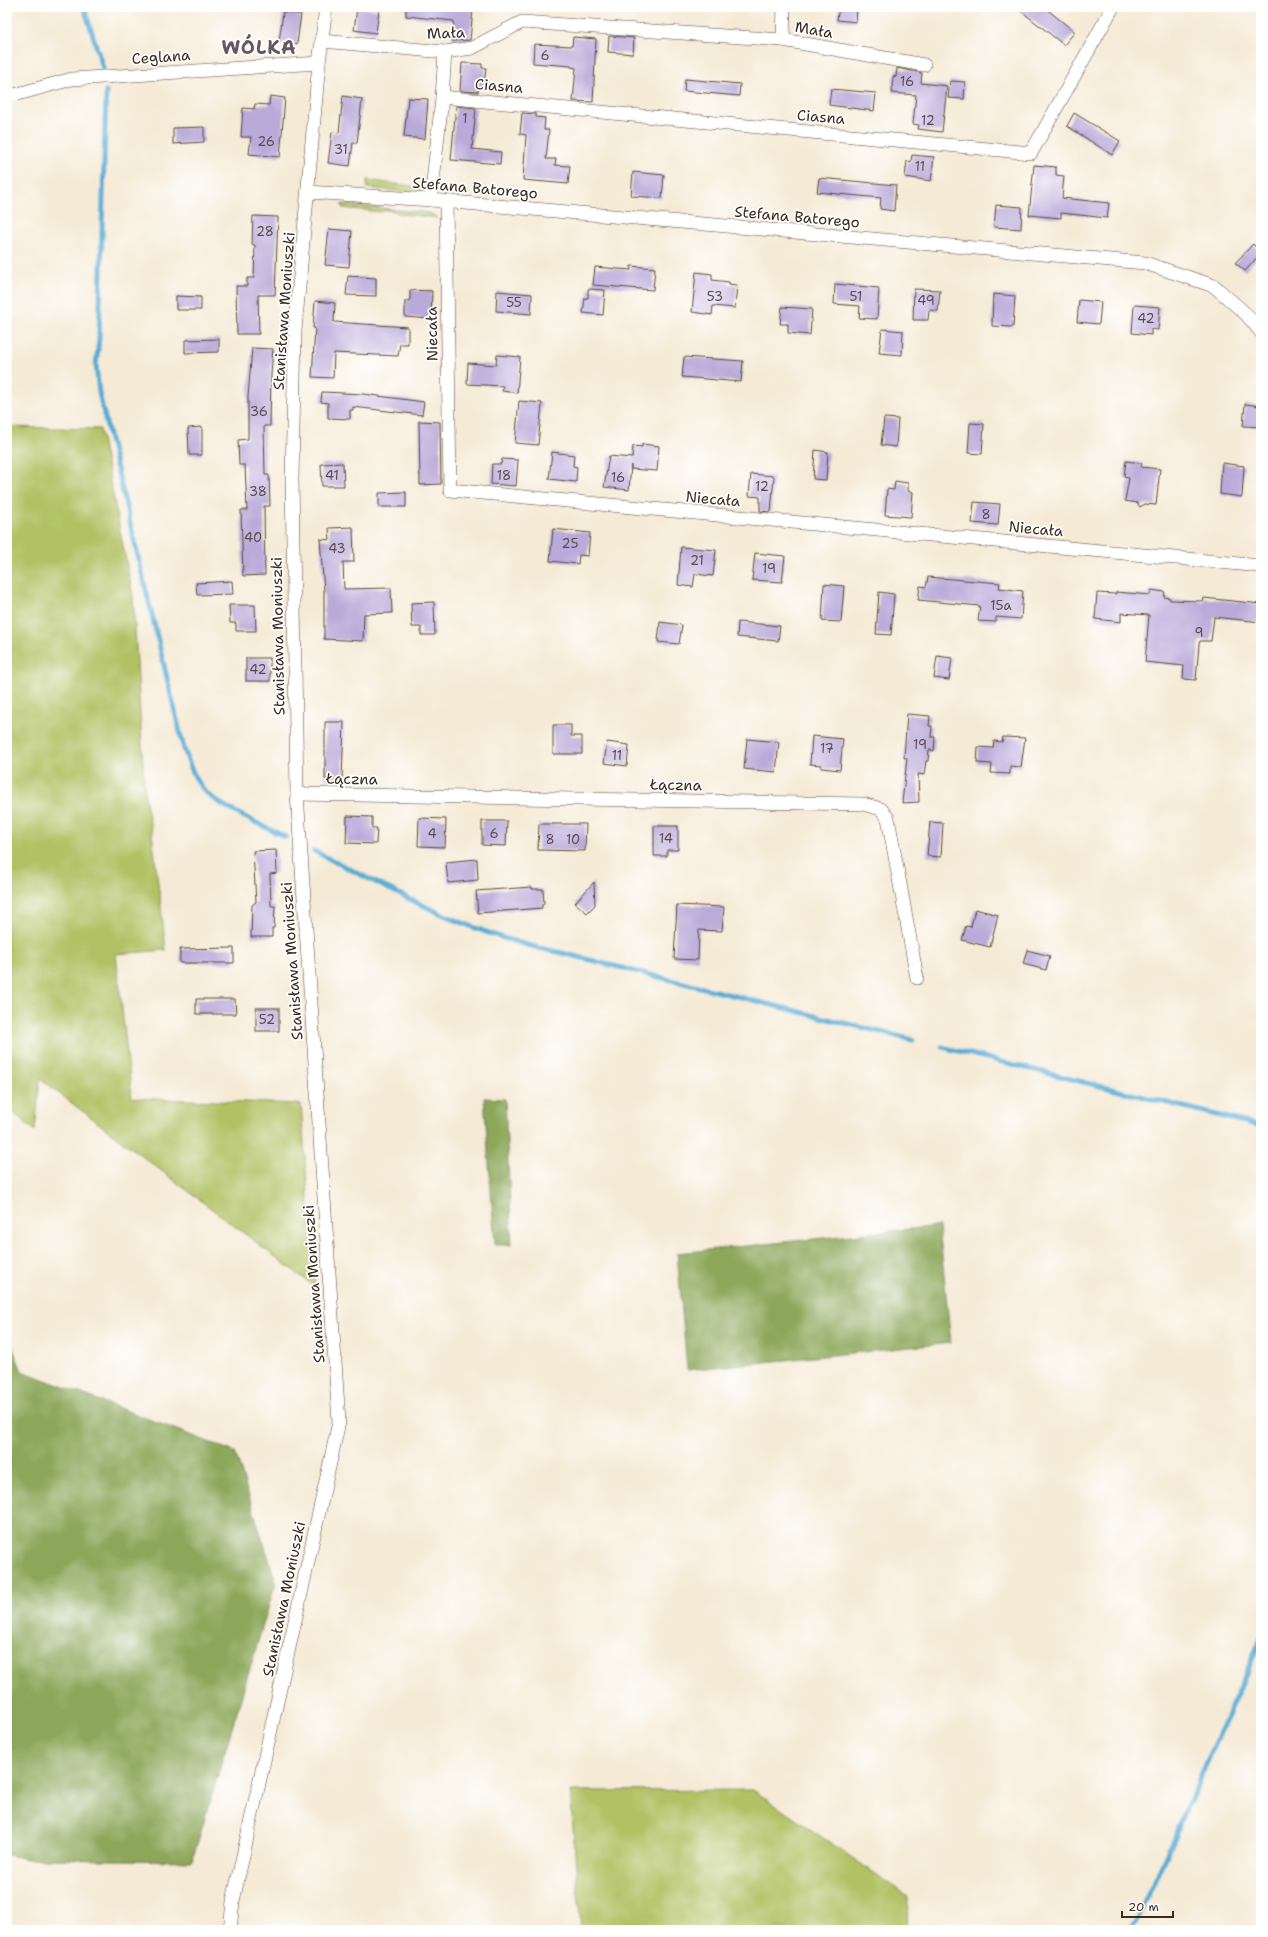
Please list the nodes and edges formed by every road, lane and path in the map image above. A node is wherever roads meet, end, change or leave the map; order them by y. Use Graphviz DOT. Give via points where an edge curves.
graph roads {
  1 [pos="326,7"];
  2 [pos="784,7"];
  3 [pos="1113,7"];
  4 [pos="783,40"];
  5 [pos="322,42"];
  6 [pos="444,52"];
  7 [pos="319,63"];
  8 [pos="924,65"];
  9 [pos="7,97"];
  10 [pos="442,97"];
  11 [pos="308,192"];
  12 [pos="431,200"];
  13 [pos="446,202"];
  14 [pos="1261,332"];
  15 [pos="1261,566"];
  16 [pos="297,794"];
  17 [pos="917,978"];
  18 [pos="230,1930"];
  1 -- 5 [label="street, Stanisława Moniuszki"];
  2 -- 4 [label="street"];
  3 -- 10 [label="street, Ciasna" via="1031,153"];
  4 -- 6 [label="street, Mała" via="522,22 472,48"];
  4 -- 8 [label="street, Mała"];
  5 -- 6 [label="street, Mała"];
  5 -- 7 [label="street, Stanisława Moniuszki"];
  6 -- 10 [label="street"];
  7 -- 9 [label="street, Ceglana" via="72,79"];
  7 -- 11 [label="street, Stanisława Moniuszki"];
  10 -- 12 [label="street"];
  11 -- 12 [label="street, Stefana Batorego"];
  11 -- 16 [label="street, Stanisława Moniuszki" via="295,331 292,471"];
  12 -- 13 [label="street, Stefana Batorego"];
  13 -- 14 [label="street, Stefana Batorego" via="1145,263 1214,286 1246,314"];
  13 -- 15 [label="street, Niecała" via="450,490"];
  16 -- 17 [label="street, Łączna" via="863,804 880,809 888,818"];
  16 -- 18 [label="street, Stanisława Moniuszki" via="339,1422 233,1902"];
}
